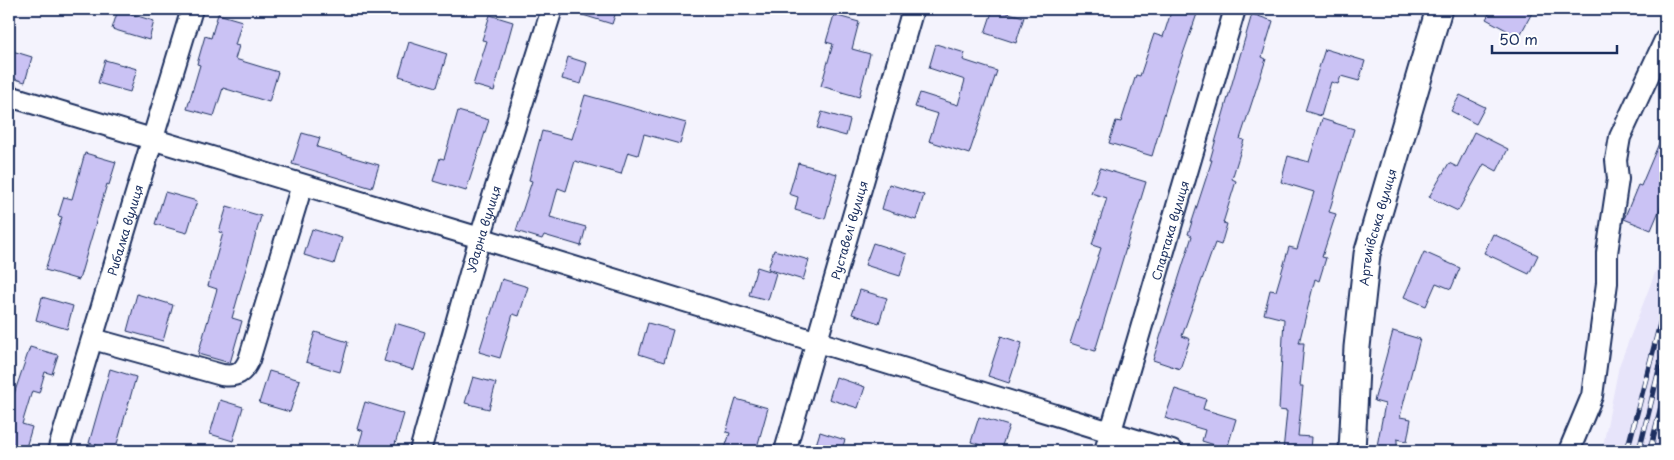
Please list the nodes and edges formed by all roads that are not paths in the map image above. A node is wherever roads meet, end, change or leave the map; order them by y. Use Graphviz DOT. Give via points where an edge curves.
graph roads {
  1 [pos="192,9"];
  2 [pos="552,9"];
  3 [pos="913,9"];
  4 [pos="1235,9"];
  5 [pos="1439,9"];
  6 [pos="1665,40"];
  7 [pos="9,96"];
  8 [pos="153,139"];
  9 [pos="302,184"];
  10 [pos="480,238"];
  11 [pos="93,339"];
  12 [pos="816,341"];
  13 [pos="1111,432"];
  14 [pos="58,451"];
  15 [pos="420,451"];
  16 [pos="785,451"];
  17 [pos="1105,451"];
  18 [pos="1172,451"];
  19 [pos="1352,451"];
  20 [pos="1569,451"];
  1 -- 8 [label="street, Рибалка вулиця"];
  2 -- 10 [label="street, Ударна вулиця"];
  3 -- 12 [label="street, Руставелі вулиця"];
  4 -- 13 [label="street, Спартака вулиця"];
  5 -- 19 [label="main road, Артемівська вулиця" via="1367,254 1357,348"];
  6 -- 20 [label="street" via="1619,142 1618,178 1607,253 1607,284 1592,396"];
  7 -- 8 [label="street"];
  8 -- 9 [label="street"];
  8 -- 11 [label="street, Рибалка вулиця"];
  9 -- 10 [label="street"];
  9 -- 11 [label="street" via="249,360 239,374 222,375"];
  10 -- 12 [label="street"];
  10 -- 15 [label="street, Ударна вулиця"];
  11 -- 14 [label="street, Рибалка вулиця"];
  12 -- 13 [label="street"];
  12 -- 16 [label="street, Руставелі вулиця"];
  13 -- 17 [label="street, Спартака вулиця"];
  13 -- 18 [label="street"];
}
